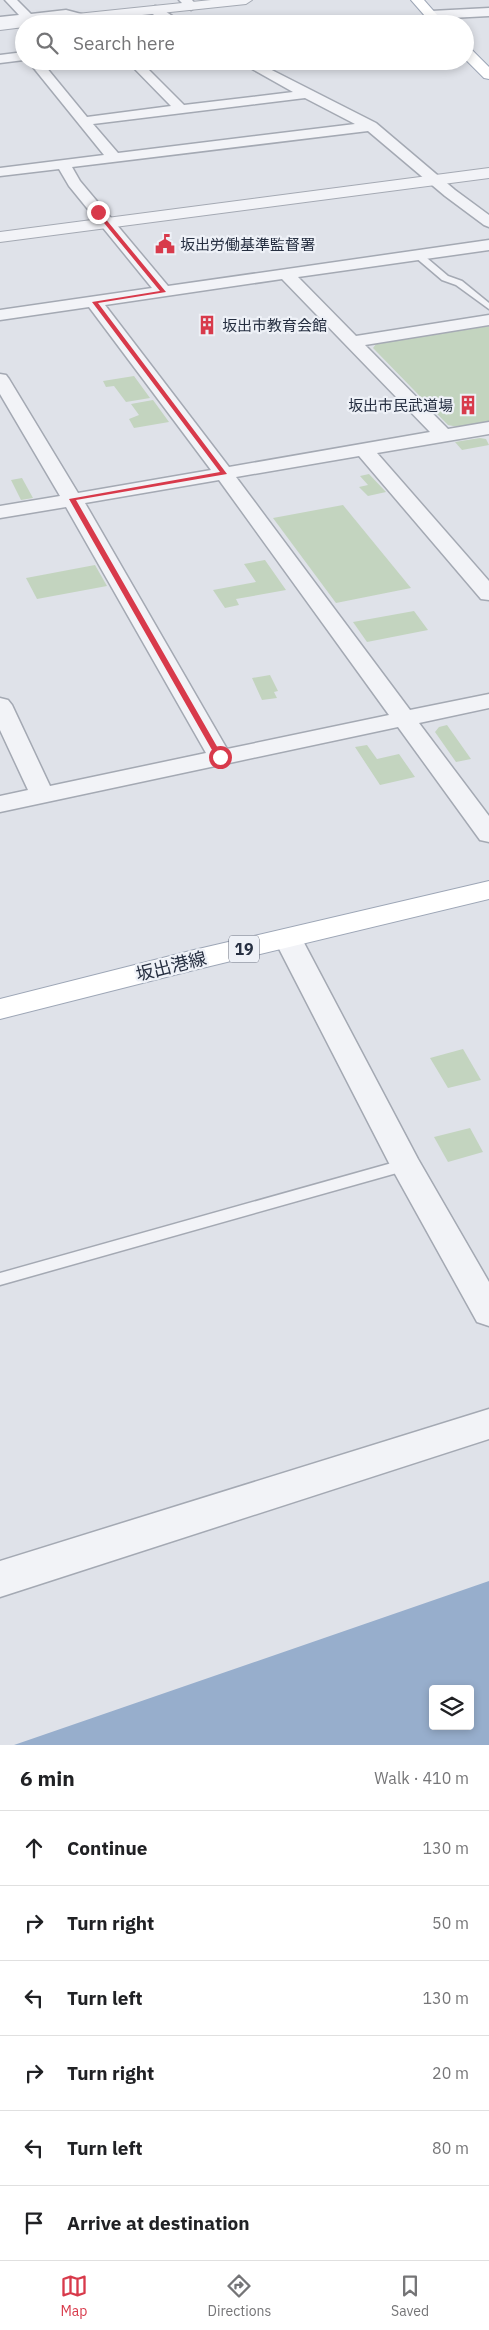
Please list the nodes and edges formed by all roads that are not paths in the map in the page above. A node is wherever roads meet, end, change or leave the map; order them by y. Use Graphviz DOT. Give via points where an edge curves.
graph roads {
  1 [pos="11,0"];
  2 [pos="246,0"];
  3 [pos="417,0"];
  4 [pos="188,3"];
  5 [pos="155,10"];
  6 [pos="489,12"];
  7 [pos="25,15"];
  8 [pos="56,15"];
  9 [pos="70,15"];
  10 [pos="109,15"];
  11 [pos="163,15"];
  12 [pos="431,15"];
  13 [pos="466,15"];
  14 [pos="15,19"];
  15 [pos="0,21"];
  16 [pos="15,25"];
  17 [pos="0,26"];
  18 [pos="15,57"];
  19 [pos="0,59"];
  20 [pos="474,60"];
  21 [pos="42,70"];
  22 [pos="142,70"];
  23 [pos="261,70"];
  24 [pos="489,75"];
  25 [pos="305,94"];
  26 [pos="181,109"];
  27 [pos="84,121"];
  28 [pos="371,126"];
  29 [pos="114,158"];
  30 [pos="64,165"];
  31 [pos="0,171"];
  32 [pos="489,173"];
  33 [pos="436,180"];
  34 [pos="489,222"];
  35 [pos="107,223"];
  36 [pos="0,237"];
  37 [pos="489,244"];
  38 [pos="418,255"];
  39 [pos="286,274"];
  40 [pos="164,292"];
  41 [pos="94,302"];
  42 [pos="489,307"];
  43 [pos="0,315"];
  44 [pos="489,320"];
  45 [pos="353,342"];
  46 [pos="0,379"];
  47 [pos="489,428"];
  48 [pos="444,436"];
  49 [pos="364,450"];
  50 [pos="224,474"];
  51 [pos="72,499"];
  52 [pos="0,512"];
  53 [pos="489,594"];
  54 [pos="489,701"];
  55 [pos="0,705"];
  56 [pos="404,720"];
  57 [pos="220,757"];
  58 [pos="42,794"];
  59 [pos="0,804"];
  60 [pos="489,834"];
  61 [pos="489,890"];
  62 [pos="288,939"];
  63 [pos="0,1009"];
  64 [pos="406,1165"];
  65 [pos="0,1278"];
  66 [pos="489,1312"];
  67 [pos="489,1424"];
  68 [pos="0,1579"];
  1 -- 7 [label="street"];
  2 -- 4 [label="street"];
  3 -- 12 [label="main road"];
  4 -- 5 [label="street"];
  5 -- 10 [label="street"];
  5 -- 11 [label="street"];
  6 -- 13 [label="street"];
  8 -- 9 [label="street"];
  14 -- 15 [label="street"];
  16 -- 17 [label="street"];
  18 -- 19 [label="street"];
  20 -- 24 [label="main road"];
  21 -- 27 [label="street"];
  22 -- 26 [label="street"];
  23 -- 25 [label="street"];
  25 -- 26 [label="street"];
  25 -- 28 [label="street"];
  26 -- 27 [label="street"];
  27 -- 29 [label="street"];
  28 -- 29 [label="street"];
  28 -- 33 [label="street"];
  29 -- 30 [label="street"];
  30 -- 31 [label="street"];
  30 -- 35 [label="street" via="74,183"];
  32 -- 33 [label="street"];
  33 -- 34 [label="street"];
  33 -- 35 [label="street"];
  35 -- 36 [label="street"];
  35 -- 40 [label="street"];
  37 -- 38 [label="street"];
  38 -- 39 [label="street"];
  38 -- 42 [label="lane" via="445,278 459,283"];
  39 -- 40 [label="street"];
  39 -- 45 [label="street"];
  40 -- 41 [label="street"];
  41 -- 43 [label="street"];
  41 -- 50 [label="street"];
  44 -- 45 [label="street"];
  45 -- 48 [label="street"];
  46 -- 51 [label="street"];
  47 -- 48 [label="street"];
  48 -- 49 [label="street"];
  49 -- 50 [label="street"];
  49 -- 53 [label="street"];
  50 -- 51 [label="street"];
  50 -- 56 [label="street"];
  51 -- 52 [label="street"];
  51 -- 57 [label="street"];
  54 -- 56 [label="street"];
  55 -- 58 [label="street"];
  56 -- 57 [label="street"];
  56 -- 60 [label="street"];
  57 -- 58 [label="street"];
  58 -- 59 [label="street"];
  61 -- 62 [label="main road, 坂出港線 / 19"];
  62 -- 63 [label="main road, 坂出港線 / 19"];
  62 -- 64 [label="street"];
  64 -- 65 [label="lane"];
  64 -- 66 [label="street"];
  67 -- 68 [label="street"];
}
